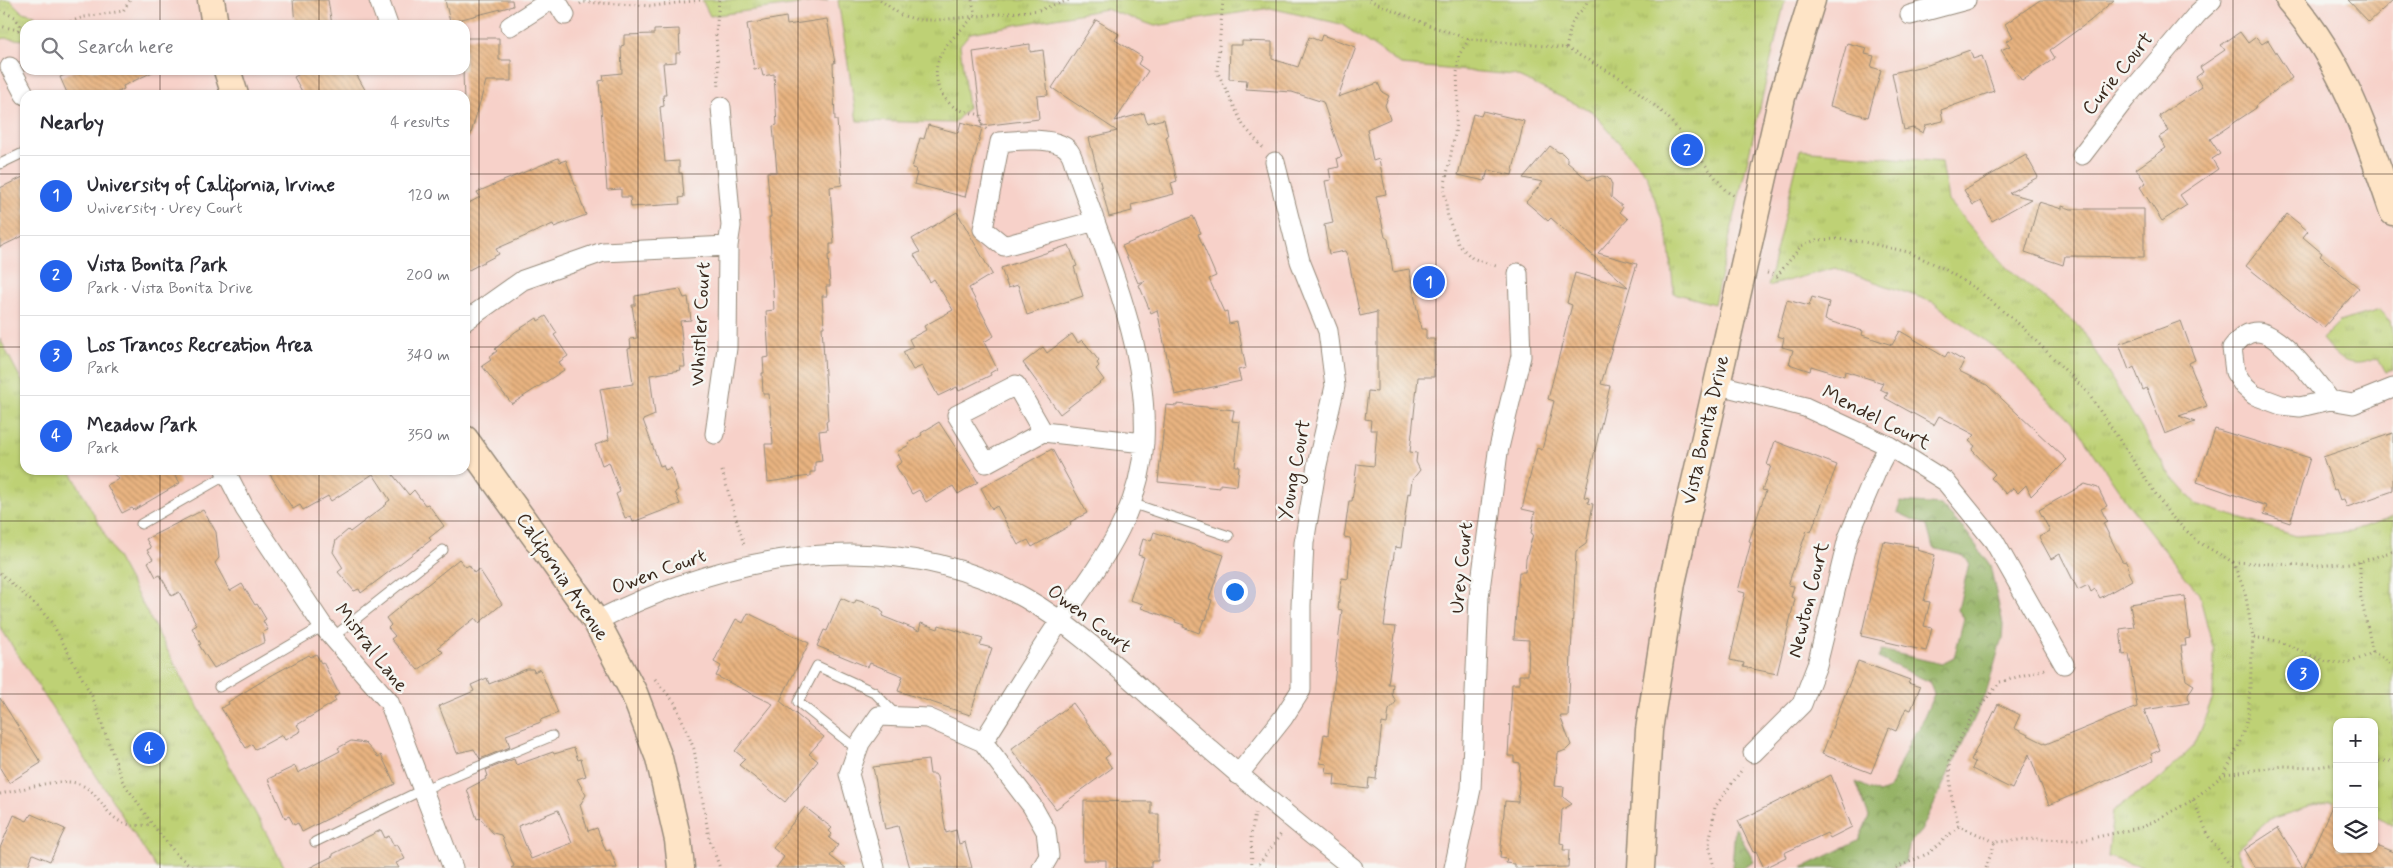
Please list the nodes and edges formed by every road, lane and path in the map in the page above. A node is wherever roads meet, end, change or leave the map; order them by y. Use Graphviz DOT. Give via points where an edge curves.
graph roads {
  1 [pos="130,0"];
  2 [pos="211,0"];
  3 [pos="379,0"];
  4 [pos="551,0"];
  5 [pos="700,0"];
  6 [pos="719,0"];
  7 [pos="880,0"];
  8 [pos="972,0"];
  9 [pos="1069,0"];
  10 [pos="1223,0"];
  11 [pos="1369,0"];
  12 [pos="1587,0"];
  13 [pos="1812,0"];
  14 [pos="1966,0"];
  15 [pos="2212,0"];
  16 [pos="2289,0"];
  17 [pos="561,7"];
  18 [pos="0,11"];
  19 [pos="1910,15"];
  20 [pos="976,16"];
  21 [pos="75,20"];
  22 [pos="214,20"];
  23 [pos="386,20"];
  24 [pos="0,26"];
  25 [pos="510,26"];
  26 [pos="1468,39"];
  27 [pos="1566,48"];
  28 [pos="10,67"];
  29 [pos="229,75"];
  30 [pos="22,90"];
  31 [pos="233,90"];
  32 [pos="721,108"];
  33 [pos="1000,142"];
  34 [pos="20,154"];
  35 [pos="2082,155"];
  36 [pos="1275,162"];
  37 [pos="0,164"];
  38 [pos="1743,200"];
  39 [pos="2393,212"];
  40 [pos="1095,221"];
  41 [pos="728,246"];
  42 [pos="1518,273"];
  43 [pos="1767,273"];
  44 [pos="470,318"];
  45 [pos="1716,384"];
  46 [pos="2393,388"];
  47 [pos="2330,400"];
  48 [pos="1043,432"];
  49 [pos="715,434"];
  50 [pos="1144,443"];
  51 [pos="470,446"];
  52 [pos="1889,446"];
  53 [pos="722,471"];
  54 [pos="224,475"];
  55 [pos="230,475"];
  56 [pos="1131,503"];
  57 [pos="141,524"];
  58 [pos="1229,536"];
  59 [pos="744,545"];
  60 [pos="443,550"];
  61 [pos="2393,551"];
  62 [pos="2233,562"];
  63 [pos="2360,562"];
  64 [pos="0,573"];
  65 [pos="596,621"];
  66 [pos="1060,621"];
  67 [pos="328,632"];
  68 [pos="2253,638"];
  69 [pos="2373,652"];
  70 [pos="2064,664"];
  71 [pos="2393,665"];
  72 [pos="653,677"];
  73 [pos="219,687"];
  74 [pos="898,717"];
  75 [pos="552,736"];
  76 [pos="983,742"];
  77 [pos="858,750"];
  78 [pos="1753,753"];
  79 [pos="2378,761"];
  80 [pos="2393,761"];
  81 [pos="2333,765"];
  82 [pos="2224,774"];
  83 [pos="1238,775"];
  84 [pos="422,790"];
  85 [pos="0,794"];
  86 [pos="2193,800"];
  87 [pos="1255,813"];
  88 [pos="1292,820"];
  89 [pos="152,824"];
  90 [pos="1959,826"];
  91 [pos="315,842"];
  92 [pos="1994,842"];
  93 [pos="194,868"];
  94 [pos="453,868"];
  95 [pos="681,868"];
  96 [pos="720,868"];
  97 [pos="875,868"];
  98 [pos="1042,868"];
  99 [pos="1252,868"];
  100 [pos="1256,868"];
  101 [pos="1353,868"];
  102 [pos="1454,868"];
  103 [pos="1641,868"];
  104 [pos="1714,868"];
  105 [pos="1896,868"];
  106 [pos="1986,868"];
  107 [pos="2232,868"];
  1 -- 21 [label="path" via="123,10"];
  2 -- 22 [label="street"];
  3 -- 23 [label="street"];
  4 -- 25 [label="street"];
  5 -- 17 [label="path" via="654,6 583,2"];
  6 -- 32 [label="path" via="716,34"];
  7 -- 20 [label="path" via="901,15 918,20"];
  8 -- 20 [label="path"];
  9 -- 20 [label="path" via="1039,10"];
  10 -- 36 [label="path" via="1217,71 1243,125"];
  11 -- 26 [label="path" via="1428,26"];
  12 -- 27 [label="path" via="1586,7 1576,16"];
  13 -- 45 [label="street, Vista Bonita Drive" via="1782,97"];
  14 -- 19 [label="street"];
  15 -- 35 [label="street, Curie Court" via="2198,12 2125,98"];
  16 -- 39 [label="street" via="2331,56 2353,99"];
  18 -- 24 [label="path" via="15,17 20,28"];
  20 -- 33 [label="path" via="940,55 936,80 949,104 980,115 982,125"];
  26 -- 27 [label="path"];
  26 -- 42 [label="path" via="1459,55 1455,134 1444,189 1448,218 1459,245 1472,258"];
  27 -- 38 [label="path" via="1624,80 1667,116 1726,191"];
  28 -- 30 [label="street"];
  29 -- 31 [label="street"];
  32 -- 41 [label="street, Whistler Court" via="731,226"];
  33 -- 40 [label="street" via="1058,143 1069,151"];
  33 -- 40 [label="street" via="983,229 1004,246"];
  34 -- 37 [label="lane"];
  36 -- 83 [label="street, Young Court" via="1300,261 1328,331 1336,386 1304,542 1301,690"];
  40 -- 50 [label="street" via="1129,322 1138,370"];
  41 -- 44 [label="street, Whistler Court" via="603,252 523,280"];
  41 -- 49 [label="street, Whistler Court" via="727,348"];
  42 -- 102 [label="street, Urey Court" via="1521,356 1498,452 1479,598 1471,789"];
  43 -- 62 [label="path" via="1777,276 1801,246 1816,240 1837,239 1908,252 1943,268 1976,289 2019,324 2088,393 2170,515 2198,542"];
  45 -- 52 [label="street, Mendel Court" via="1805,407"];
  45 -- 103 [label="street, Vista Bonita Drive" via="1669,602 1649,730"];
  46 -- 47 [label="street" via="2353,404"];
  47 -- 47 [label="street" via="2300,406 2281,405 2254,395 2234,372 2232,348 2250,333 2271,337 2288,351"];
  48 -- 48 [label="street" via="1016,385 957,415 986,463"];
  48 -- 50 [label="street"];
  50 -- 56 [label="street" via="1138,484"];
  51 -- 65 [label="street, California Avenue"];
  52 -- 70 [label="street, Mendel Court" via="1944,481 1994,541"];
  52 -- 78 [label="street, Newton Court" via="1848,538 1816,665 1802,704"];
  53 -- 59 [label="path"];
  54 -- 57 [label="lane"];
  55 -- 67 [label="street, Mistral Lane" via="245,509"];
  56 -- 58 [label="lane"];
  56 -- 66 [label="street" via="1100,567"];
  60 -- 67 [label="lane"];
  61 -- 63 [label="path"];
  62 -- 63 [label="path" via="2318,566"];
  62 -- 68 [label="path" via="2245,592"];
  63 -- 69 [label="path" via="2360,594"];
  64 -- 89 [label="path" via="38,607 56,631 92,696 122,780"];
  65 -- 66 [label="street, Owen Court" via="702,577 775,559 815,554 874,554 958,571 1024,598"];
  65 -- 95 [label="street, California Avenue" via="634,693 659,758 678,840"];
  66 -- 76 [label="street"];
  66 -- 83 [label="street, Owen Court"];
  67 -- 73 [label="lane"];
  67 -- 84 [label="street, Mistral Lane" via="389,702"];
  68 -- 69 [label="path" via="2278,641 2326,662 2343,665"];
  68 -- 82 [label="path" via="2248,718"];
  69 -- 71 [label="path"];
  70 -- 90 [label="path" via="2000,682 1971,718 1949,760 1951,794"];
  72 -- 96 [label="path" via="675,703 694,749 709,838"];
  74 -- 76 [label="street" via="928,718"];
  74 -- 77 [label="street" via="879,716"];
  74 -- 77 [label="lane" via="874,692 817,666 798,702"];
  75 -- 84 [label="lane"];
  76 -- 98 [label="street" via="1032,806 1046,831 1049,856"];
  77 -- 97 [label="street" via="849,774"];
  78 -- 104 [label="path" via="1715,807 1709,845"];
  79 -- 80 [label="path"];
  81 -- 82 [label="path" via="2284,766"];
  82 -- 86 [label="path"];
  83 -- 88 [label="street, Owen Court"];
  84 -- 91 [label="lane"];
  84 -- 94 [label="street, Mistral Lane"];
  85 -- 89 [label="path" via="53,783 75,783 88,789 110,815 122,823 140,827"];
  86 -- 92 [label="path" via="2143,827 2083,840 2035,838"];
  86 -- 107 [label="path" via="2209,837"];
  87 -- 99 [label="path" via="1251,835"];
  88 -- 100 [label="path"];
  88 -- 101 [label="street, Owen Court"];
  89 -- 93 [label="path" via="177,855"];
  90 -- 92 [label="path"];
  90 -- 105 [label="path" via="1929,853"];
  92 -- 106 [label="path"];
}
